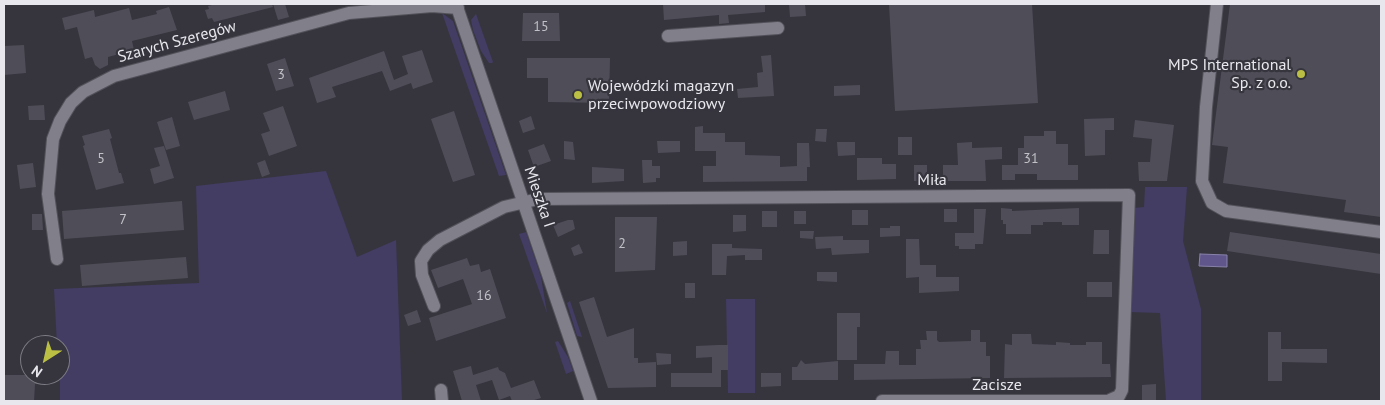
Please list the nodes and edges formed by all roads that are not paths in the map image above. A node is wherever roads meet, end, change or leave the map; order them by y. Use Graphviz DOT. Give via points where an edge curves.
graph roads {
  1 [pos="1217,4"];
  2 [pos="457,6"];
  3 [pos="778,28"];
  4 [pos="668,36"];
  5 [pos="523,201"];
  6 [pos="1381,232"];
  7 [pos="57,259"];
  8 [pos="434,306"];
  9 [pos="591,401"];
  10 [pos="882,401"];
  11 [pos="1111,401"];
  1 -- 6 [label="street" via="1202,181 1212,203 1226,211"];
  2 -- 5 [label="street, Mieszka I"];
  2 -- 7 [label="street, Szarych Szeregów" via="349,13 114,76 83,92 71,103 53,139 48,194"];
  3 -- 4 [label="street"];
  5 -- 8 [label="street" via="504,207 440,240 428,250 421,261"];
  5 -- 9 [label="street, Mieszka I"];
  5 -- 11 [label="street, Miła" via="1129,194 1122,390"];
  10 -- 11 [label="street, Zacisze"];
}
